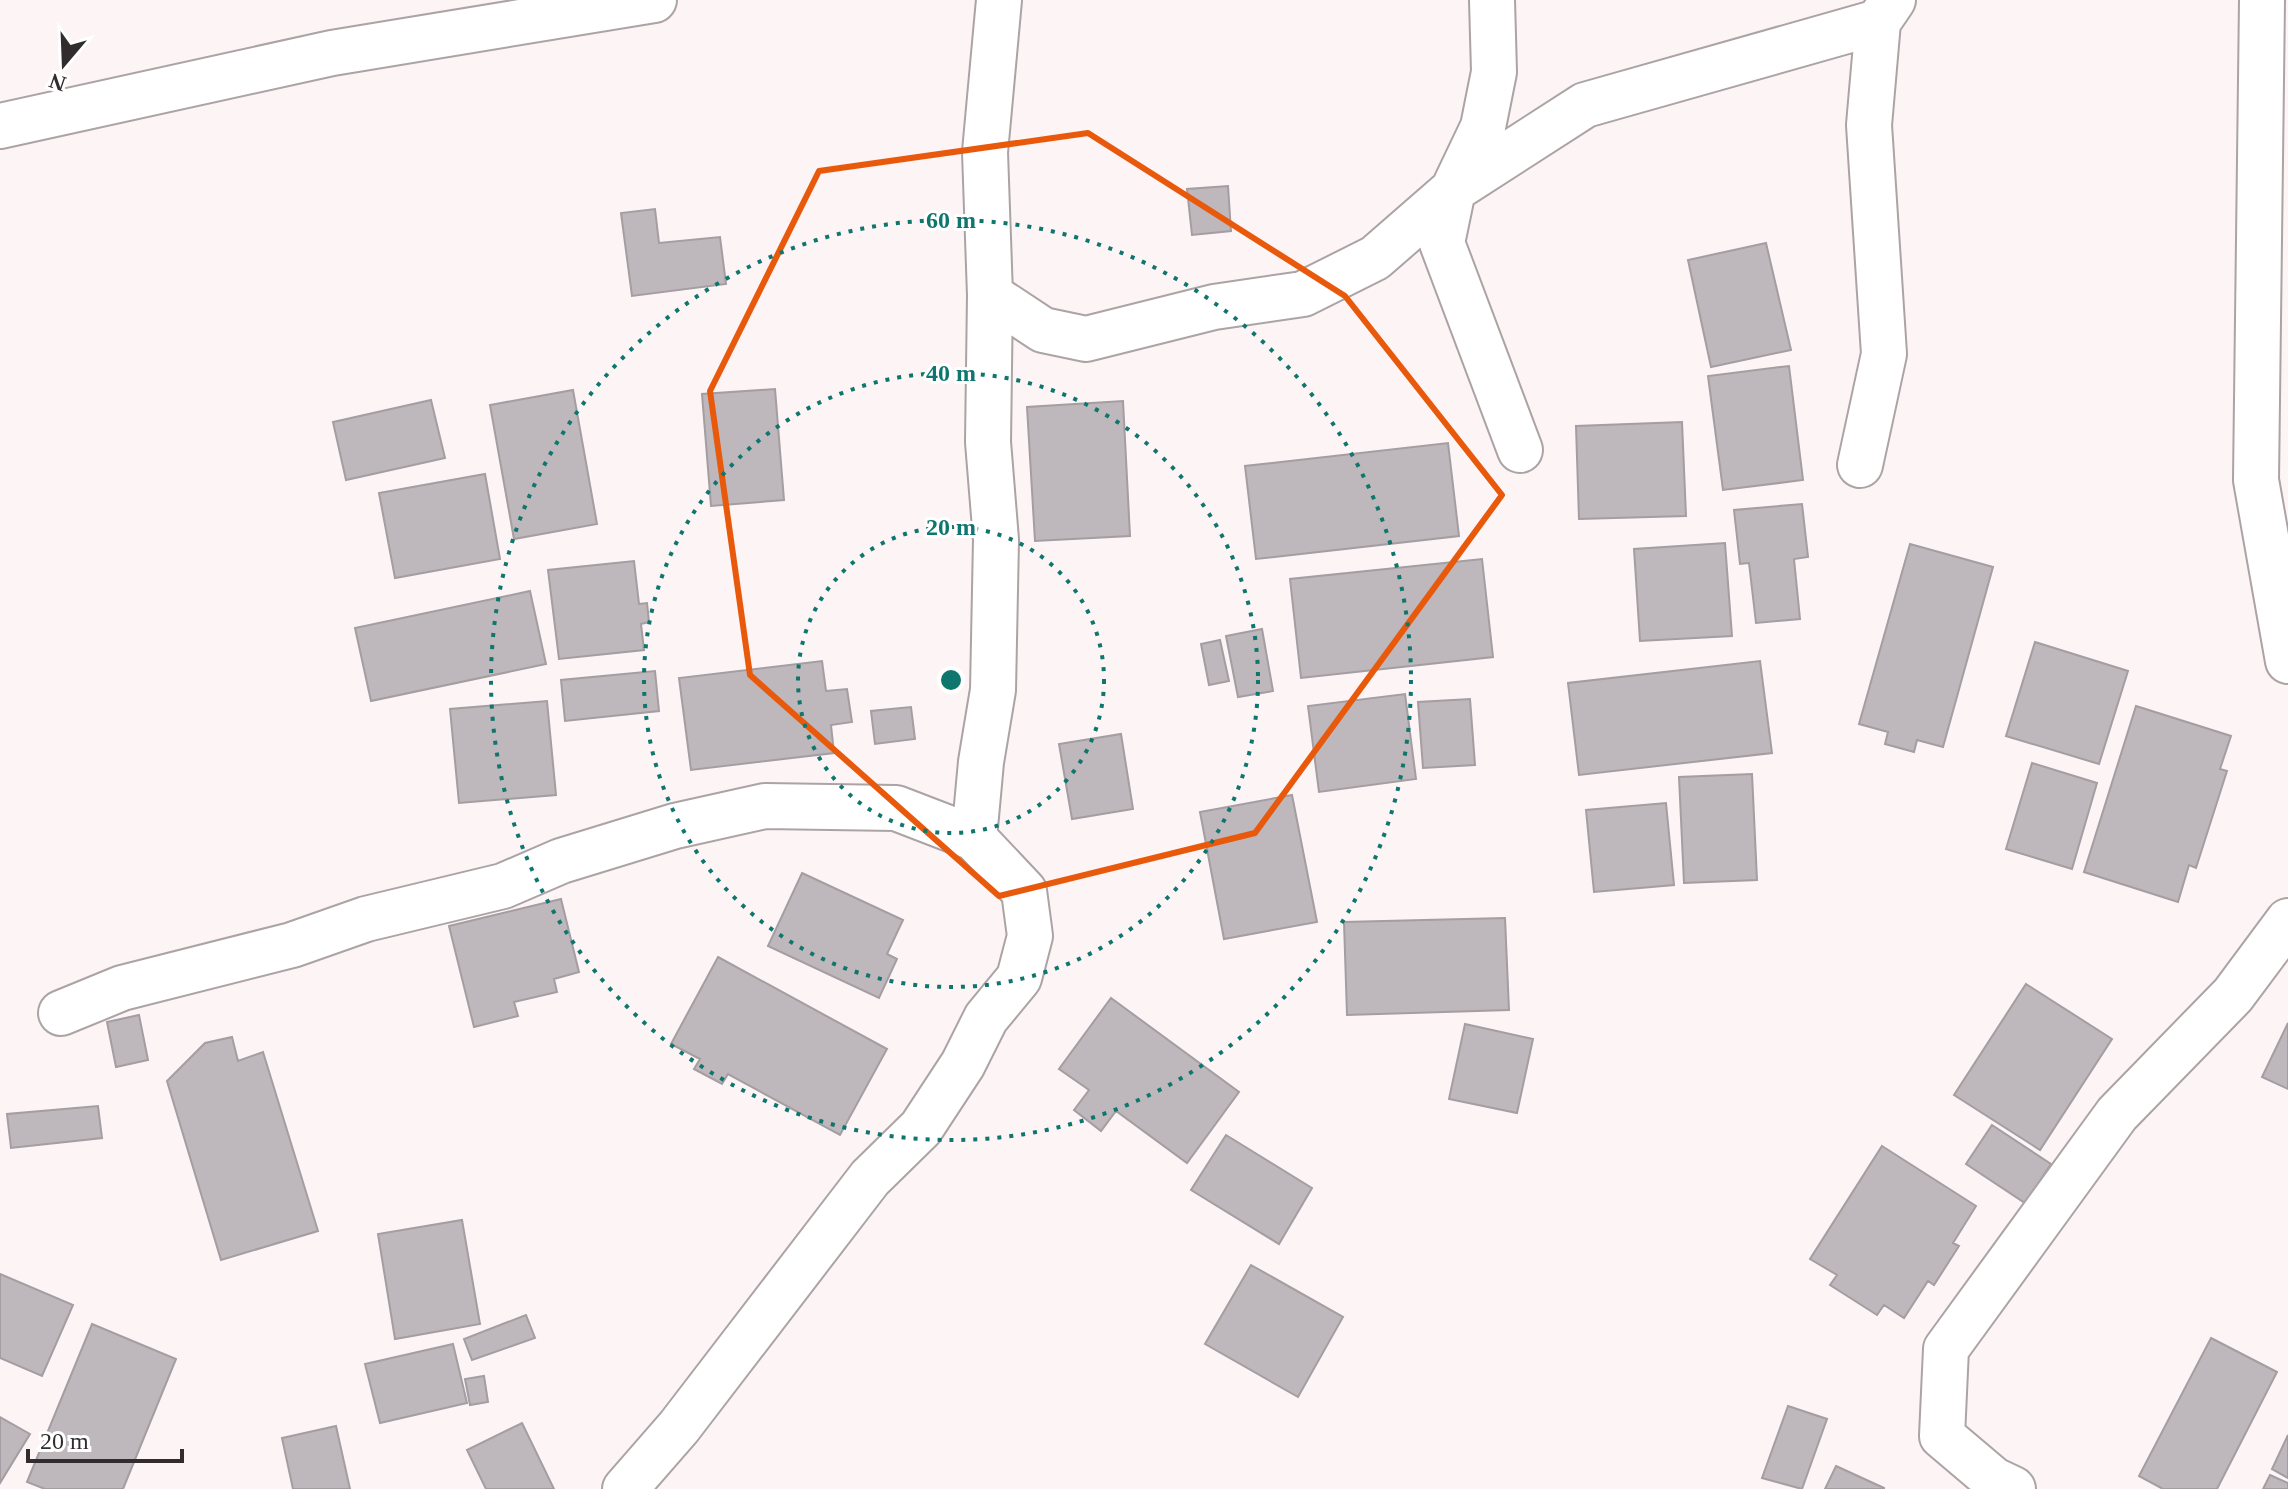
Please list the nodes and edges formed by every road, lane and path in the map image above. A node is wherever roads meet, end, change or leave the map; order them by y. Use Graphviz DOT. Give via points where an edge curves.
graph roads {
  1 [pos="654,0"];
  2 [pos="999,0"];
  3 [pos="1492,0"];
  4 [pos="2262,0"];
  5 [pos="1886,11"];
  6 [pos="0,126"];
  7 [pos="1453,190"];
  8 [pos="990,295"];
  9 [pos="1520,450"];
  10 [pos="1860,465"];
  11 [pos="2288,661"];
  12 [pos="974,838"];
  13 [pos="2288,921"];
  14 [pos="61,1013"];
  15 [pos="625,1489"];
  16 [pos="2013,1489"];
  1 -- 6 [label="street" via="332,53"];
  2 -- 8 [label="street" via="985,152"];
  3 -- 7 [label="street" via="1494,72 1483,127"];
  4 -- 11 [label="street" via="2256,480"];
  5 -- 7 [label="street" via="1585,105"];
  5 -- 10 [label="street" via="1869,125 1884,354"];
  7 -- 8 [label="street" via="1375,258 1303,294 1214,307 1086,339 1043,330"];
  7 -- 9 [label="street" via="1442,243"];
  8 -- 12 [label="street" via="988,442 996,540 993,690"];
  12 -- 14 [label="street" via="896,808 765,806 561,861 503,886 122,988"];
  12 -- 15 [label="street" via="1024,891 1030,936 1019,978 986,1018 921,1128 870,1178 679,1427"];
  13 -- 16 [label="street" via="2233,995 2117,1114 1946,1349 1942,1436 1994,1480"];
}
